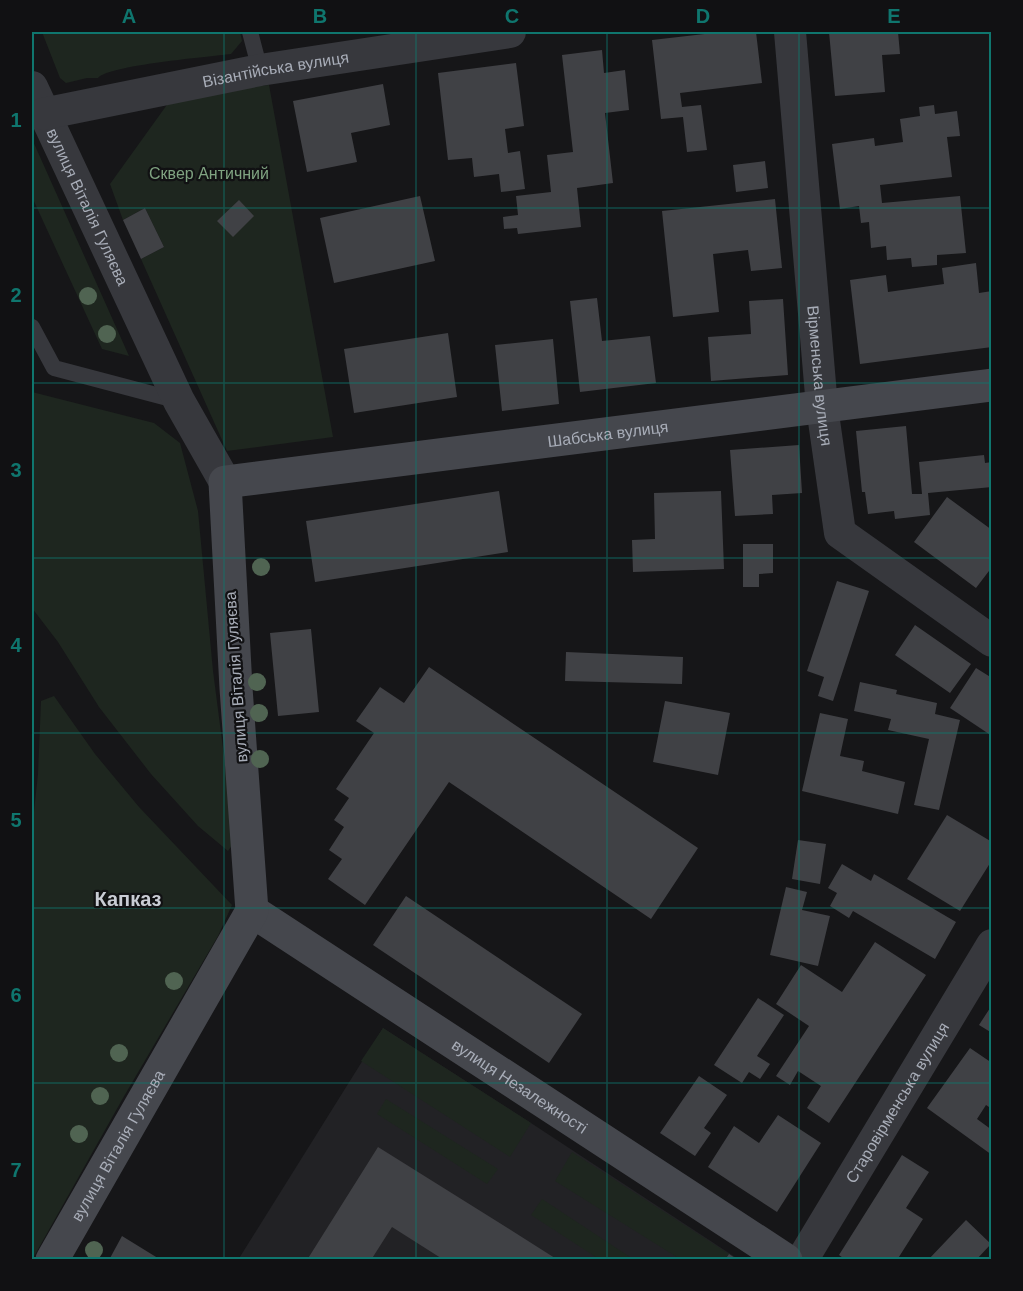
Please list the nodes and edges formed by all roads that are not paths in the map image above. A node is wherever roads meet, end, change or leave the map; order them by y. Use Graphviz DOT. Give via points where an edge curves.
graph roads {
  1 [pos="250,32"];
  2 [pos="510,32"];
  3 [pos="790,32"];
  4 [pos="260,70"];
  5 [pos="37,100"];
  6 [pos="32,327"];
  7 [pos="992,385"];
  8 [pos="179,401"];
  9 [pos="822,407"];
  10 [pos="225,483"];
  11 [pos="992,641"];
  12 [pos="252,911"];
  13 [pos="992,945"];
  14 [pos="52,1260"];
  15 [pos="786,1260"];
  16 [pos="802,1260"];
  1 -- 4 [label="lane"];
  2 -- 4 [label="street, Візантійська вулиця"];
  3 -- 9 [label="street, Вірменська вулиця"];
  4 -- 5 [label="street, Візантійська вулиця"];
  5 -- 8 [label="street, вулиця Віталія Гуляєва"];
  6 -- 8 [label="lane" via="54,368"];
  7 -- 9 [label="main road, Шабська вулиця"];
  8 -- 10 [label="street, вулиця Віталія Гуляєва"];
  9 -- 10 [label="main road, Шабська вулиця"];
  9 -- 11 [label="street, Вірменська вулиця" via="840,533"];
  10 -- 12 [label="main road, вулиця Віталія Гуляєва"];
  12 -- 14 [label="main road, вулиця Віталія Гуляєва"];
  12 -- 15 [label="main road, вулиця Незалежності"];
  13 -- 16 [label="street, Старовірменська вулиця"];
}
